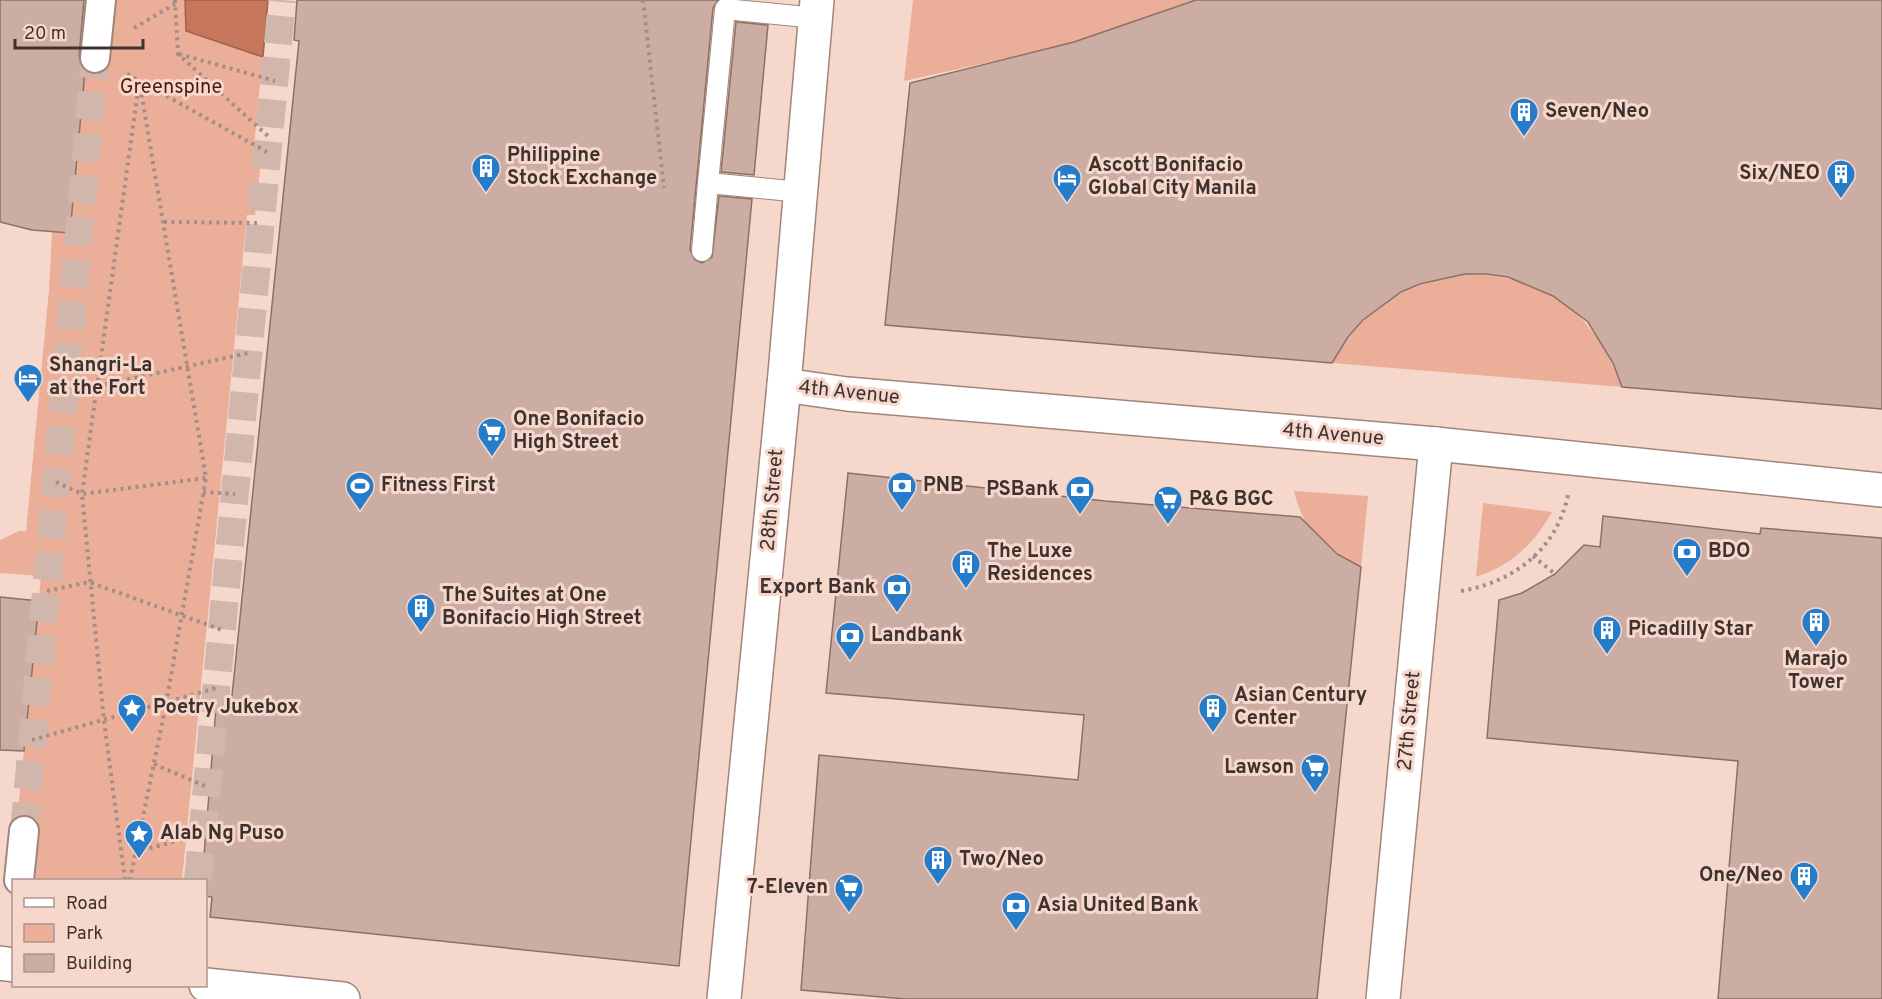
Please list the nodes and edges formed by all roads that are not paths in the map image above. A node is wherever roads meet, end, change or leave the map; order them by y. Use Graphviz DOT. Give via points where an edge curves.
graph roads {
  1 [pos="101,0"];
  2 [pos="817,9"];
  3 [pos="95,58"];
  4 [pos="708,183"];
  5 [pos="801,192"];
  6 [pos="702,251"];
  7 [pos="784,385"];
  8 [pos="1436,444"];
  9 [pos="1882,490"];
  10 [pos="24,831"];
  11 [pos="19,879"];
  12 [pos="207,985"];
  13 [pos="343,999"];
  14 [pos="724,999"];
  15 [pos="1383,999"];
  1 -- 3 [label="street"];
  2 -- 4 [label="lane" via="725,9"];
  2 -- 5 [label="street, 28th Street"];
  4 -- 5 [label="lane"];
  4 -- 6 [label="lane"];
  5 -- 7 [label="street, 28th Street"];
  7 -- 8 [label="street, 4th Avenue" via="847,394"];
  7 -- 14 [label="street, 28th Street"];
  8 -- 9 [label="street, 4th Avenue"];
  8 -- 15 [label="street, 27th Street"];
  10 -- 11 [label="street"];
  12 -- 13 [label="street"];
}
